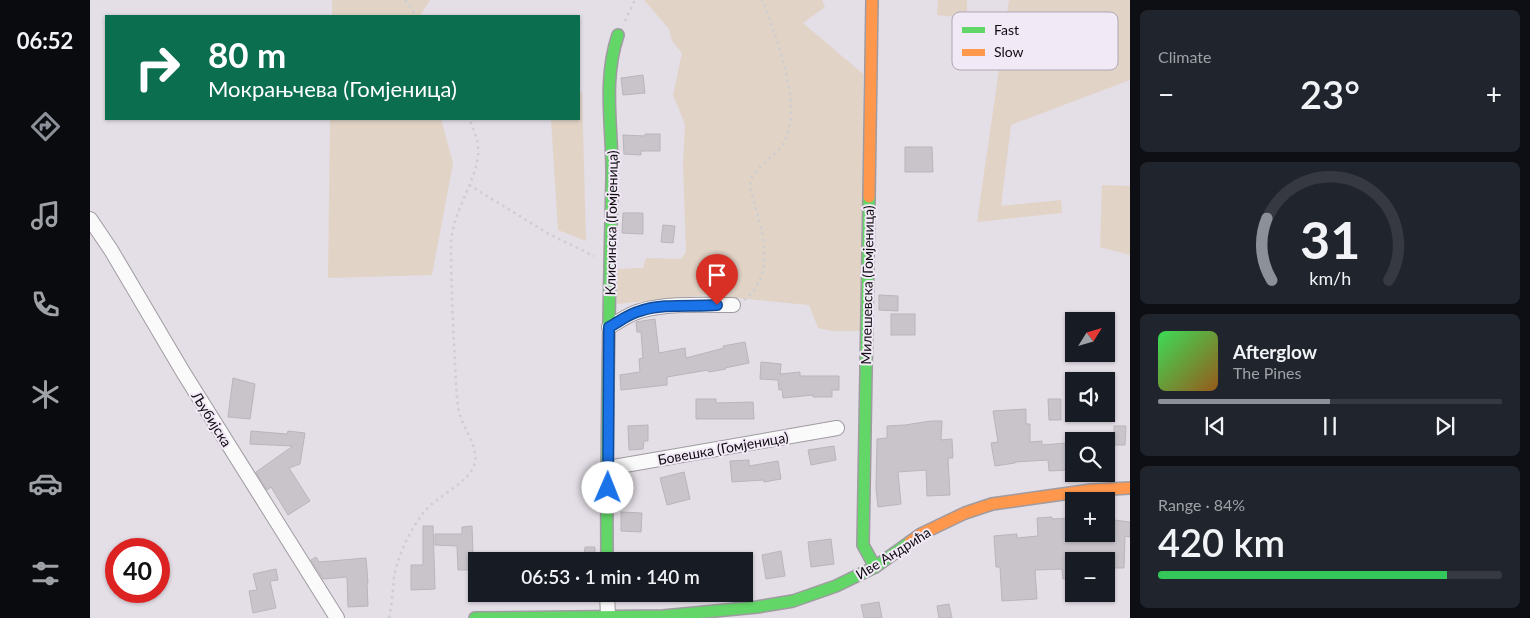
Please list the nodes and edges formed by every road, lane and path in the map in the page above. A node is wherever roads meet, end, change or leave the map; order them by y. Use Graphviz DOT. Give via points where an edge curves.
graph roads {
  1 [pos="405,0"];
  2 [pos="635,0"];
  3 [pos="762,0"];
  4 [pos="872,0"];
  5 [pos="416,15"];
  6 [pos="618,35"];
  7 [pos="469,120"];
  8 [pos="469,186"];
  9 [pos="90,218"];
  10 [pos="610,264"];
  11 [pos="734,305"];
  12 [pos="609,327"];
  13 [pos="837,428"];
  14 [pos="608,468"];
  15 [pos="1130,488"];
  16 [pos="607,552"];
  17 [pos="875,567"];
  18 [pos="607,602"];
  19 [pos="608,616"];
  20 [pos="697,616"];
  21 [pos="337,618"];
  22 [pos="389,618"];
  23 [pos="475,618"];
  1 -- 5 [label="path"];
  2 -- 6 [label="path"];
  3 -- 11 [label="path" via="787,78 790,120 782,146 750,179 764,237 764,261 762,274 751,294"];
  4 -- 17 [label="street, Милешевска (Гомјеница)" via="863,545"];
  6 -- 10 [label="street, Клисинска (Гомјеница)" via="610,77"];
  7 -- 8 [label="path" via="477,141 478,156"];
  8 -- 10 [label="path" via="549,234"];
  8 -- 22 [label="path" via="456,214 451,244 453,326 460,412 476,460 466,477 425,510 412,531 395,576"];
  9 -- 21 [label="street, Љубијска" via="182,372"];
  10 -- 12 [label="street, Клисинска (Гомјеница)"];
  11 -- 12 [label="street" via="646,309"];
  12 -- 14 [label="street, Клисинска (Гомјеница)"];
  13 -- 14 [label="street, Бовешка (Гомјеница)"];
  14 -- 16 [label="street, Клисинска (Гомјеница)"];
  15 -- 17 [label="street, Иве Андрића" via="1091,490 992,504 921,534"];
  17 -- 20 [label="street, Иве Андрића" via="836,586 793,601"];
  18 -- 19 [label="street"];
  19 -- 20 [label="street, Иве Андрића"];
  19 -- 23 [label="street, Иве Андрића"];
}
